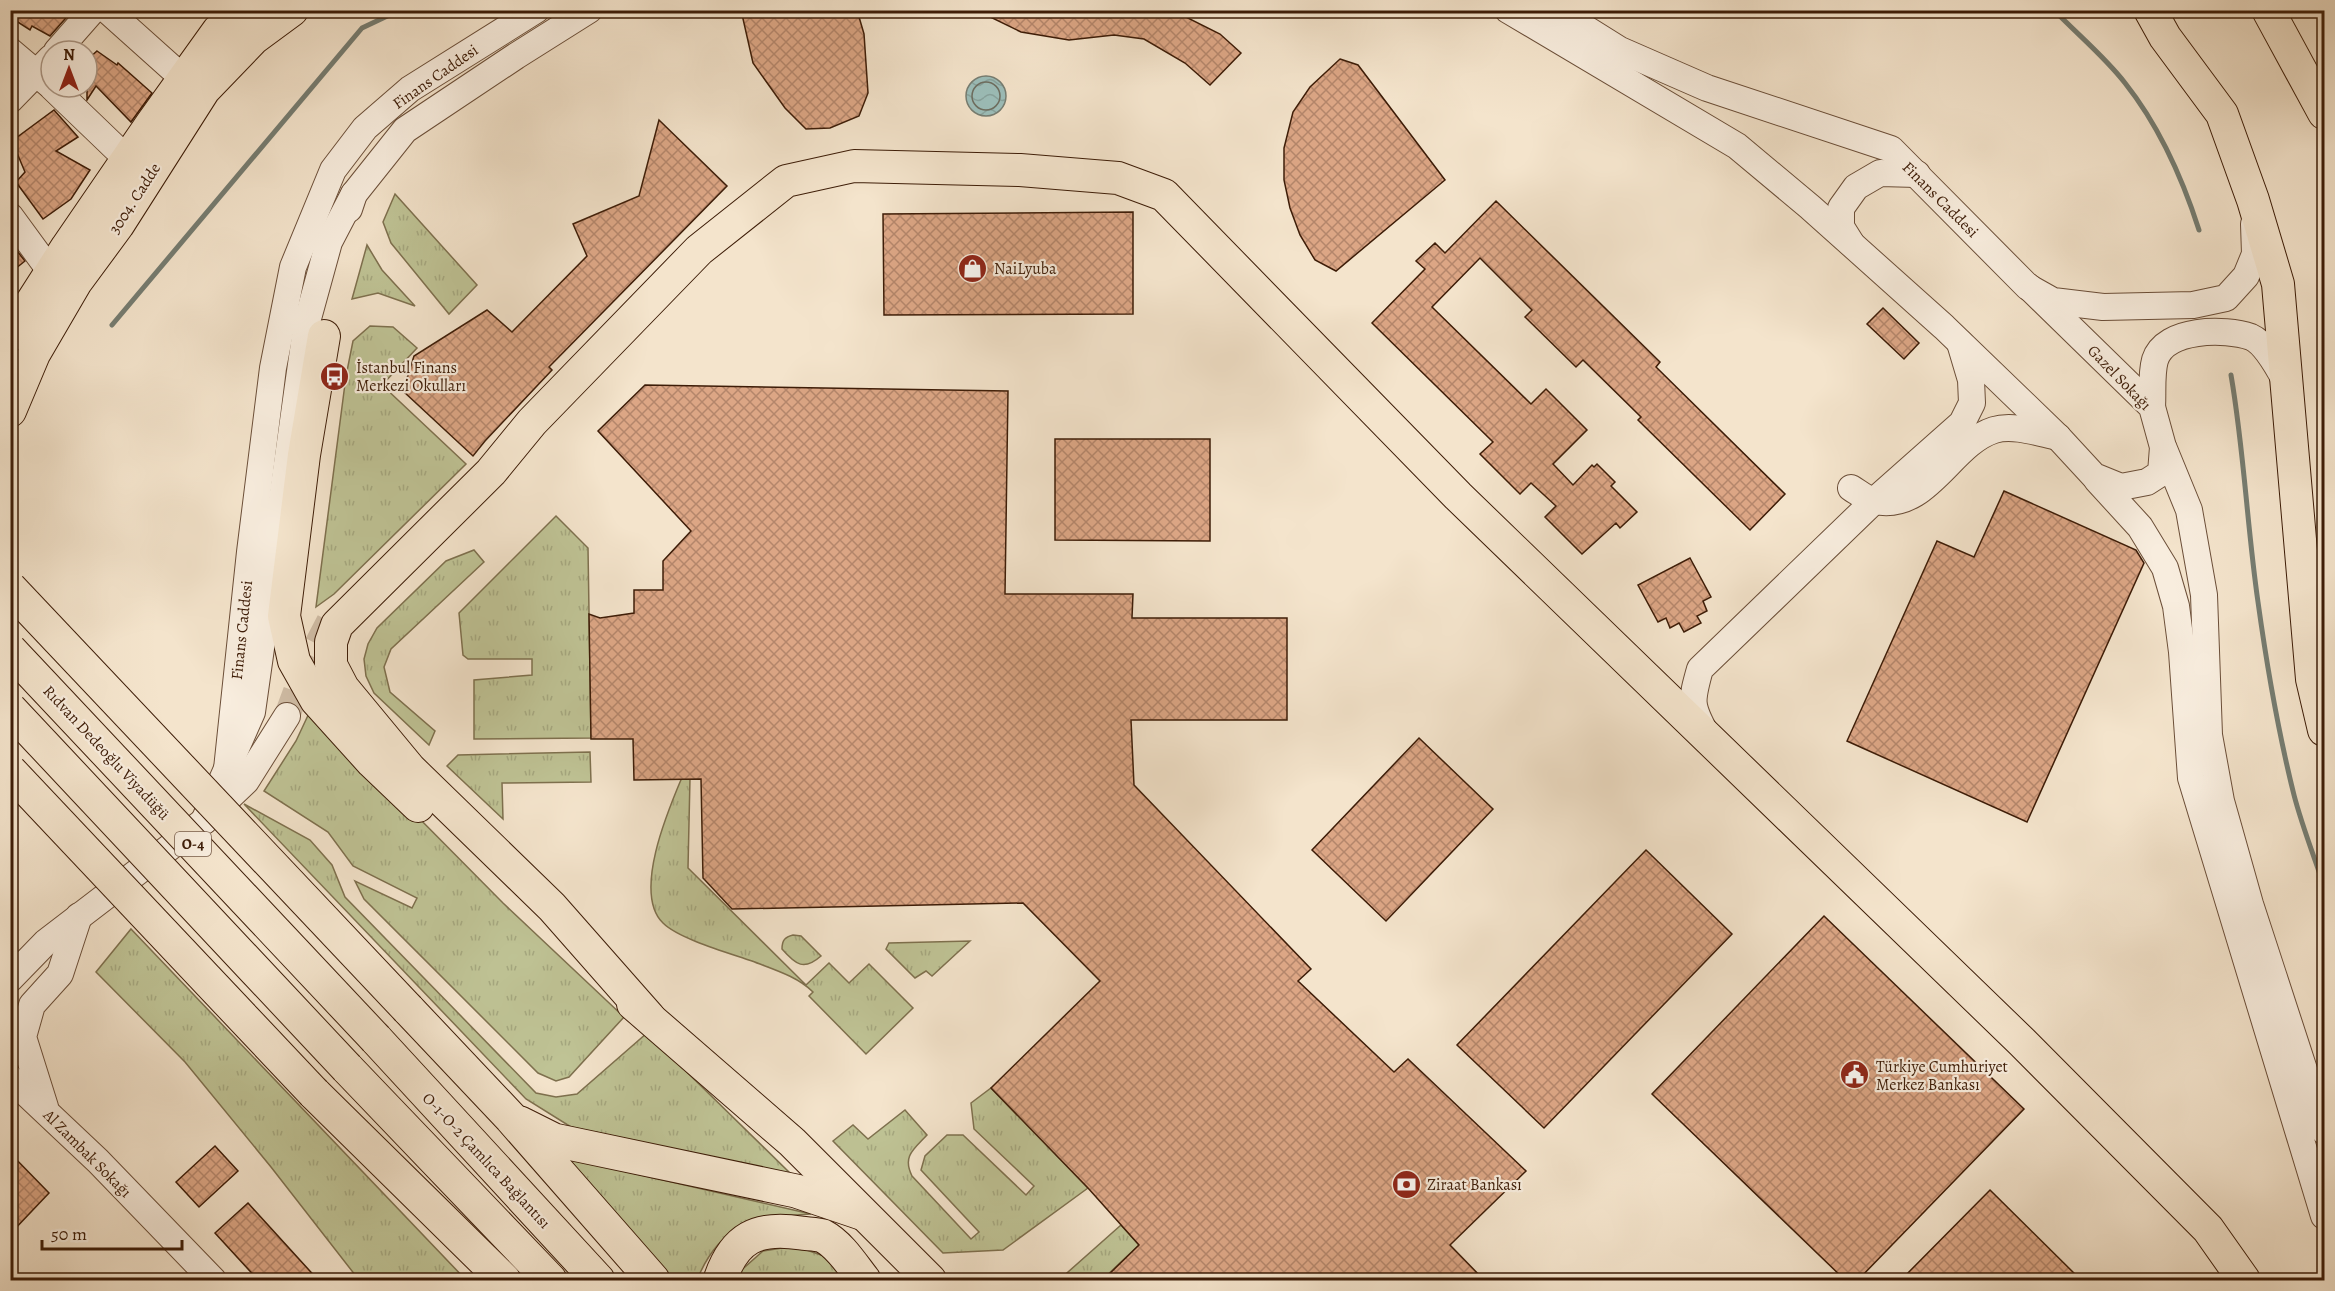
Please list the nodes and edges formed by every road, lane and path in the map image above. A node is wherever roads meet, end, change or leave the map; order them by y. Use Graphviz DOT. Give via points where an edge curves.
graph roads {
  1 [pos="93,10"];
  2 [pos="107,10"];
  3 [pos="292,10"];
  4 [pos="536,10"];
  5 [pos="589,10"];
  6 [pos="1508,10"];
  7 [pos="1556,10"];
  8 [pos="2136,10"];
  9 [pos="2150,10"];
  10 [pos="2268,10"];
  11 [pos="244,11"];
  12 [pos="2165,37"];
  13 [pos="68,39"];
  14 [pos="10,51"];
  15 [pos="39,70"];
  16 [pos="184,79"];
  17 [pos="39,82"];
  18 [pos="70,99"];
  19 [pos="10,100"];
  20 [pos="2325,113"];
  21 [pos="127,159"];
  22 [pos="1917,174"];
  23 [pos="354,194"];
  24 [pos="2253,200"];
  25 [pos="10,216"];
  26 [pos="1852,245"];
  27 [pos="51,272"];
  28 [pos="2029,287"];
  29 [pos="10,336"];
  30 [pos="324,336"];
  31 [pos="1960,343"];
  32 [pos="2285,380"];
  33 [pos="2152,407"];
  34 [pos="10,411"];
  35 [pos="532,422"];
  36 [pos="2058,437"];
  37 [pos="2163,447"];
  38 [pos="2094,476"];
  39 [pos="1851,488"];
  40 [pos="1872,503"];
  41 [pos="10,588"];
  42 [pos="339,604"];
  43 [pos="2306,620"];
  44 [pos="10,650"];
  45 [pos="2325,654"];
  46 [pos="10,709"];
  47 [pos="287,716"];
  48 [pos="2325,730"];
  49 [pos="1708,738"];
  50 [pos="227,769"];
  51 [pos="10,771"];
  52 [pos="204,821"];
  53 [pos="79,916"];
  54 [pos="10,979"];
  55 [pos="649,1017"];
  56 [pos="376,1039"];
  57 [pos="10,1078"];
  58 [pos="46,1111"];
  59 [pos="511,1118"];
  60 [pos="2325,1131"];
  61 [pos="861,1213"];
  62 [pos="2325,1216"];
  63 [pos="213,1281"];
  64 [pos="504,1281"];
  65 [pos="550,1281"];
  66 [pos="598,1281"];
  67 [pos="653,1281"];
  68 [pos="720,1281"];
  69 [pos="864,1281"];
  70 [pos="930,1281"];
  71 [pos="2244,1281"];
  1 -- 13 [label="street"];
  2 -- 16 [label="street"];
  3 -- 34 [label="main road, 3004. Cadde" via="254,38 204,90 118,225 76,282 34,354"];
  4 -- 50 [label="street, Finans Caddesi" via="410,88 365,128 333,170 293,267 272,380"];
  5 -- 23 [label="street, Finans Caddesi" via="405,130"];
  6 -- 26 [label="street" via="1737,146"];
  7 -- 22 [label="street, Finans Caddesi" via="1620,50 1707,88 1891,148"];
  8 -- 12 [label="main road"];
  9 -- 12 [label="main road"];
  10 -- 20 [label="main road"];
  11 -- 16 [label="main road, 3004. Cadde" via="218,31"];
  12 -- 24 [label="main road" via="2222,114"];
  14 -- 15 [label="street"];
  16 -- 21 [label="main road, 3004. Cadde"];
  17 -- 19 [label="street"];
  18 -- 21 [label="street"];
  21 -- 27 [label="main road, 3004. Cadde"];
  22 -- 26 [label="street" via="1880,173 1856,187 1841,208 1841,227"];
  22 -- 28 [label="street, Finans Caddesi"];
  23 -- 30 [label="street, Finans Caddesi" via="335,257"];
  23 -- 50 [label="street, Finans Caddesi" via="329,242 307,322 252,712"];
  24 -- 28 [label="street, Finans Caddesi" via="2255,254 2246,276 2226,298 2193,305 2103,307 2053,301"];
  24 -- 32 [label="main road" via="2278,284"];
  25 -- 27 [label="street"];
  26 -- 31 [label="street"];
  27 -- 29 [label="main road, 3004. Cadde"];
  28 -- 33 [label="street, Gazel Sokağı"];
  30 -- 55 [label="main road" via="284,616 294,661 316,700 372,762 556,941"];
  31 -- 36 [label="street"];
  31 -- 40 [label="street" via="1971,380 1972,403 1962,423"];
  32 -- 33 [label="street" via="2274,359 2253,338 2218,331 2191,333 2167,343 2156,359"];
  32 -- 43 [label="main road"];
  33 -- 37 [label="street, Gazel Sokağı"];
  35 -- 42 [label="street" via="483,464"];
  35 -- 49 [label="main road" via="699,250 786,181 854,166 1020,170 1118,178 1164,195 1458,496"];
  35 -- 55 [label="main road" via="491,472 337,625 331,642 331,665 343,688 410,770 552,907"];
  36 -- 38 [label="street, Gazel Sokağı"];
  36 -- 40 [label="street" via="2020,429 1995,430 1972,443 1923,488 1900,501"];
  37 -- 38 [label="street, Gazel Sokağı" via="2161,473 2146,482 2121,487"];
  37 -- 60 [label="street" via="2189,510 2204,595 2209,735 2221,801 2250,904"];
  38 -- 62 [label="street" via="2140,527 2165,568 2176,606 2182,652 2191,778"];
  39 -- 40 [label="street"];
  40 -- 49 [label="street" via="1700,669 1694,711"];
  41 -- 59 [label="highway, bridge"];
  43 -- 45 [label="main road"];
  43 -- 48 [label="main road" via="2312,679"];
  44 -- 56 [label="highway, Rıdvan Dedeoğlu Viyadüğü / O-4, bridge"];
  46 -- 65 [label="highway, O-4, bridge"];
  47 -- 52 [label="street" via="246,781"];
  49 -- 71 [label="main road" via="2022,1042 2208,1229"];
  50 -- 52 [label="street"];
  51 -- 64 [label="highway, bridge" via="314,1093"];
  52 -- 53 [label="street"];
  53 -- 54 [label="street" via="46,942"];
  53 -- 58 [label="street" via="60,974 32,1005 23,1037"];
  55 -- 61 [label="main road" via="792,1142"];
  56 -- 66 [label="highway, O-1-O-2 Çamlıca Bağlantısı / O-4"];
  57 -- 58 [label="street, Al Zambak Sokağı"];
  58 -- 63 [label="street, Al Zambak Sokağı"];
  59 -- 61 [label="highway" via="554,1140 796,1191"];
  59 -- 67 [label="highway"];
  61 -- 70 [label="main road"];
  68 -- 69 [label="highway" via="727,1259 752,1235 781,1230 823,1236 839,1249"];
}
